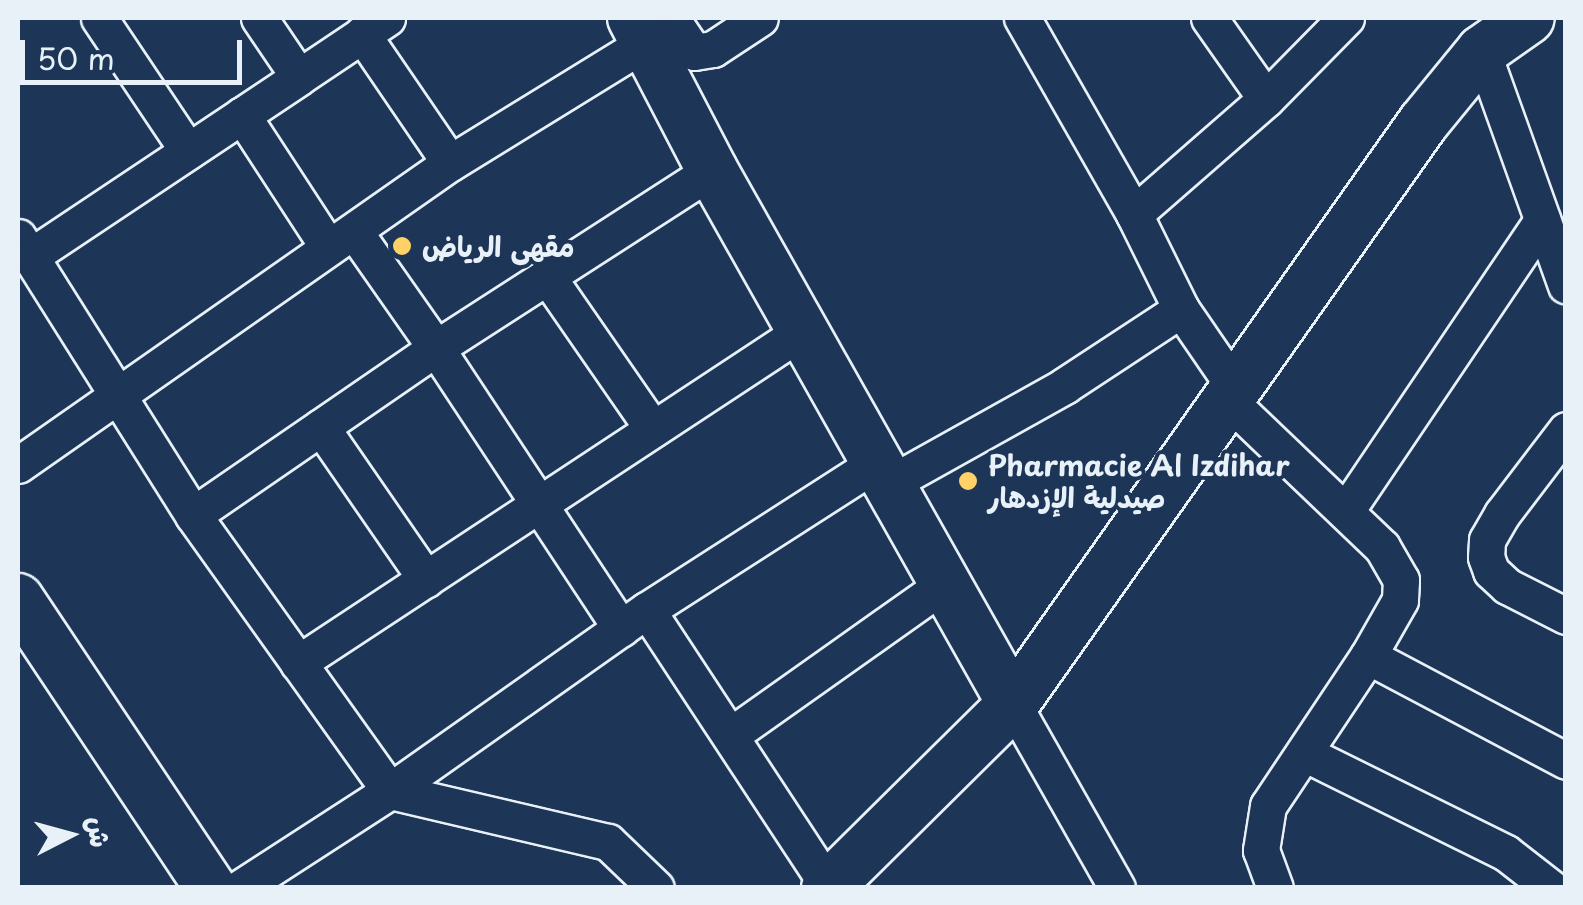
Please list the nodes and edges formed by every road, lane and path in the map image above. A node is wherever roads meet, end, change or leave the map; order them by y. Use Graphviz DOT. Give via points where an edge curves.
graph roads {
  1 [pos="100,18"];
  2 [pos="259,18"];
  3 [pos="760,18"];
  4 [pos="1022,18"];
  5 [pos="1209,18"];
  6 [pos="1346,18"];
  7 [pos="1528,18"];
  8 [pos="374,26"];
  9 [pos="650,26"];
  10 [pos="1482,51"];
  11 [pos="299,77"];
  12 [pos="1266,99"];
  13 [pos="242,115"];
  14 [pos="188,150"];
  15 [pos="450,163"];
  16 [pos="712,170"];
  17 [pos="1134,214"];
  18 [pos="1542,220"];
  19 [pos="342,239"];
  20 [pos="24,247"];
  21 [pos="547,276"];
  22 [pos="1566,285"];
  23 [pos="1181,309"];
  24 [pos="802,331"];
  25 [pos="436,348"];
  26 [pos="1230,393"];
  27 [pos="115,395"];
  28 [pos="321,427"];
  29 [pos="653,430"];
  30 [pos="1566,430"];
  31 [pos="18,464"];
  32 [pos="882,474"];
  33 [pos="538,506"];
  34 [pos="1346,511"];
  35 [pos="193,515"];
  36 [pos="426,579"];
  37 [pos="943,585"];
  38 [pos="18,600"];
  39 [pos="1566,616"];
  40 [pos="634,620"];
  41 [pos="18,650"];
  42 [pos="1368,656"];
  43 [pos="298,664"];
  44 [pos="1013,704"];
  45 [pos="730,735"];
  46 [pos="1304,753"];
  47 [pos="1566,761"];
  48 [pos="390,791"];
  49 [pos="1533,882"];
  50 [pos="827,887"];
  51 [pos="178,888"];
  52 [pos="211,888"];
  53 [pos="240,888"];
  54 [pos="656,888"];
  55 [pos="1116,888"];
  56 [pos="1276,888"];
  1 -- 14 [label="street"];
  2 -- 11 [label="street"];
  3 -- 9 [label="street" via="714,49 694,52"];
  4 -- 17 [label="street"];
  5 -- 12 [label="street"];
  6 -- 12 [label="street"];
  7 -- 10 [label="street"];
  8 -- 11 [label="street"];
  8 -- 15 [label="street"];
  9 -- 15 [label="street"];
  9 -- 16 [label="street"];
  10 -- 18 [label="street"];
  10 -- 26 [label="street"];
  11 -- 13 [label="street"];
  12 -- 17 [label="street"];
  13 -- 14 [label="street"];
  13 -- 19 [label="street"];
  14 -- 20 [label="street"];
  15 -- 19 [label="street"];
  16 -- 21 [label="street"];
  16 -- 24 [label="street"];
  17 -- 23 [label="street"];
  18 -- 22 [label="street"];
  18 -- 34 [label="street"];
  19 -- 25 [label="street"];
  19 -- 27 [label="street"];
  20 -- 27 [label="street"];
  21 -- 25 [label="street"];
  21 -- 29 [label="street"];
  23 -- 26 [label="street"];
  23 -- 32 [label="street" via="1064,386"];
  24 -- 29 [label="street"];
  24 -- 32 [label="street"];
  25 -- 28 [label="street"];
  25 -- 33 [label="street"];
  26 -- 34 [label="street"];
  26 -- 44 [label="street"];
  27 -- 31 [label="street"];
  27 -- 35 [label="street"];
  28 -- 35 [label="street"];
  28 -- 36 [label="street"];
  29 -- 33 [label="street"];
  30 -- 39 [label="street" via="1502,514 1486,557 1507,586"];
  32 -- 37 [label="street"];
  32 -- 40 [label="street"];
  33 -- 36 [label="street"];
  33 -- 40 [label="street"];
  34 -- 42 [label="street" via="1382,548 1401,580 1400,600"];
  35 -- 43 [label="street"];
  36 -- 43 [label="street"];
  37 -- 44 [label="street"];
  37 -- 45 [label="street"];
  38 -- 52 [label="street"];
  40 -- 45 [label="street"];
  40 -- 48 [label="street"];
  41 -- 51 [label="street"];
  42 -- 46 [label="street"];
  42 -- 47 [label="street"];
  43 -- 48 [label="street"];
  44 -- 50 [label="street"];
  44 -- 55 [label="street"];
  45 -- 50 [label="street"];
  46 -- 49 [label="street"];
  46 -- 56 [label="street" via="1268,806 1261,829 1261,850"];
  48 -- 53 [label="street"];
  48 -- 54 [label="street" via="608,842"];
}
